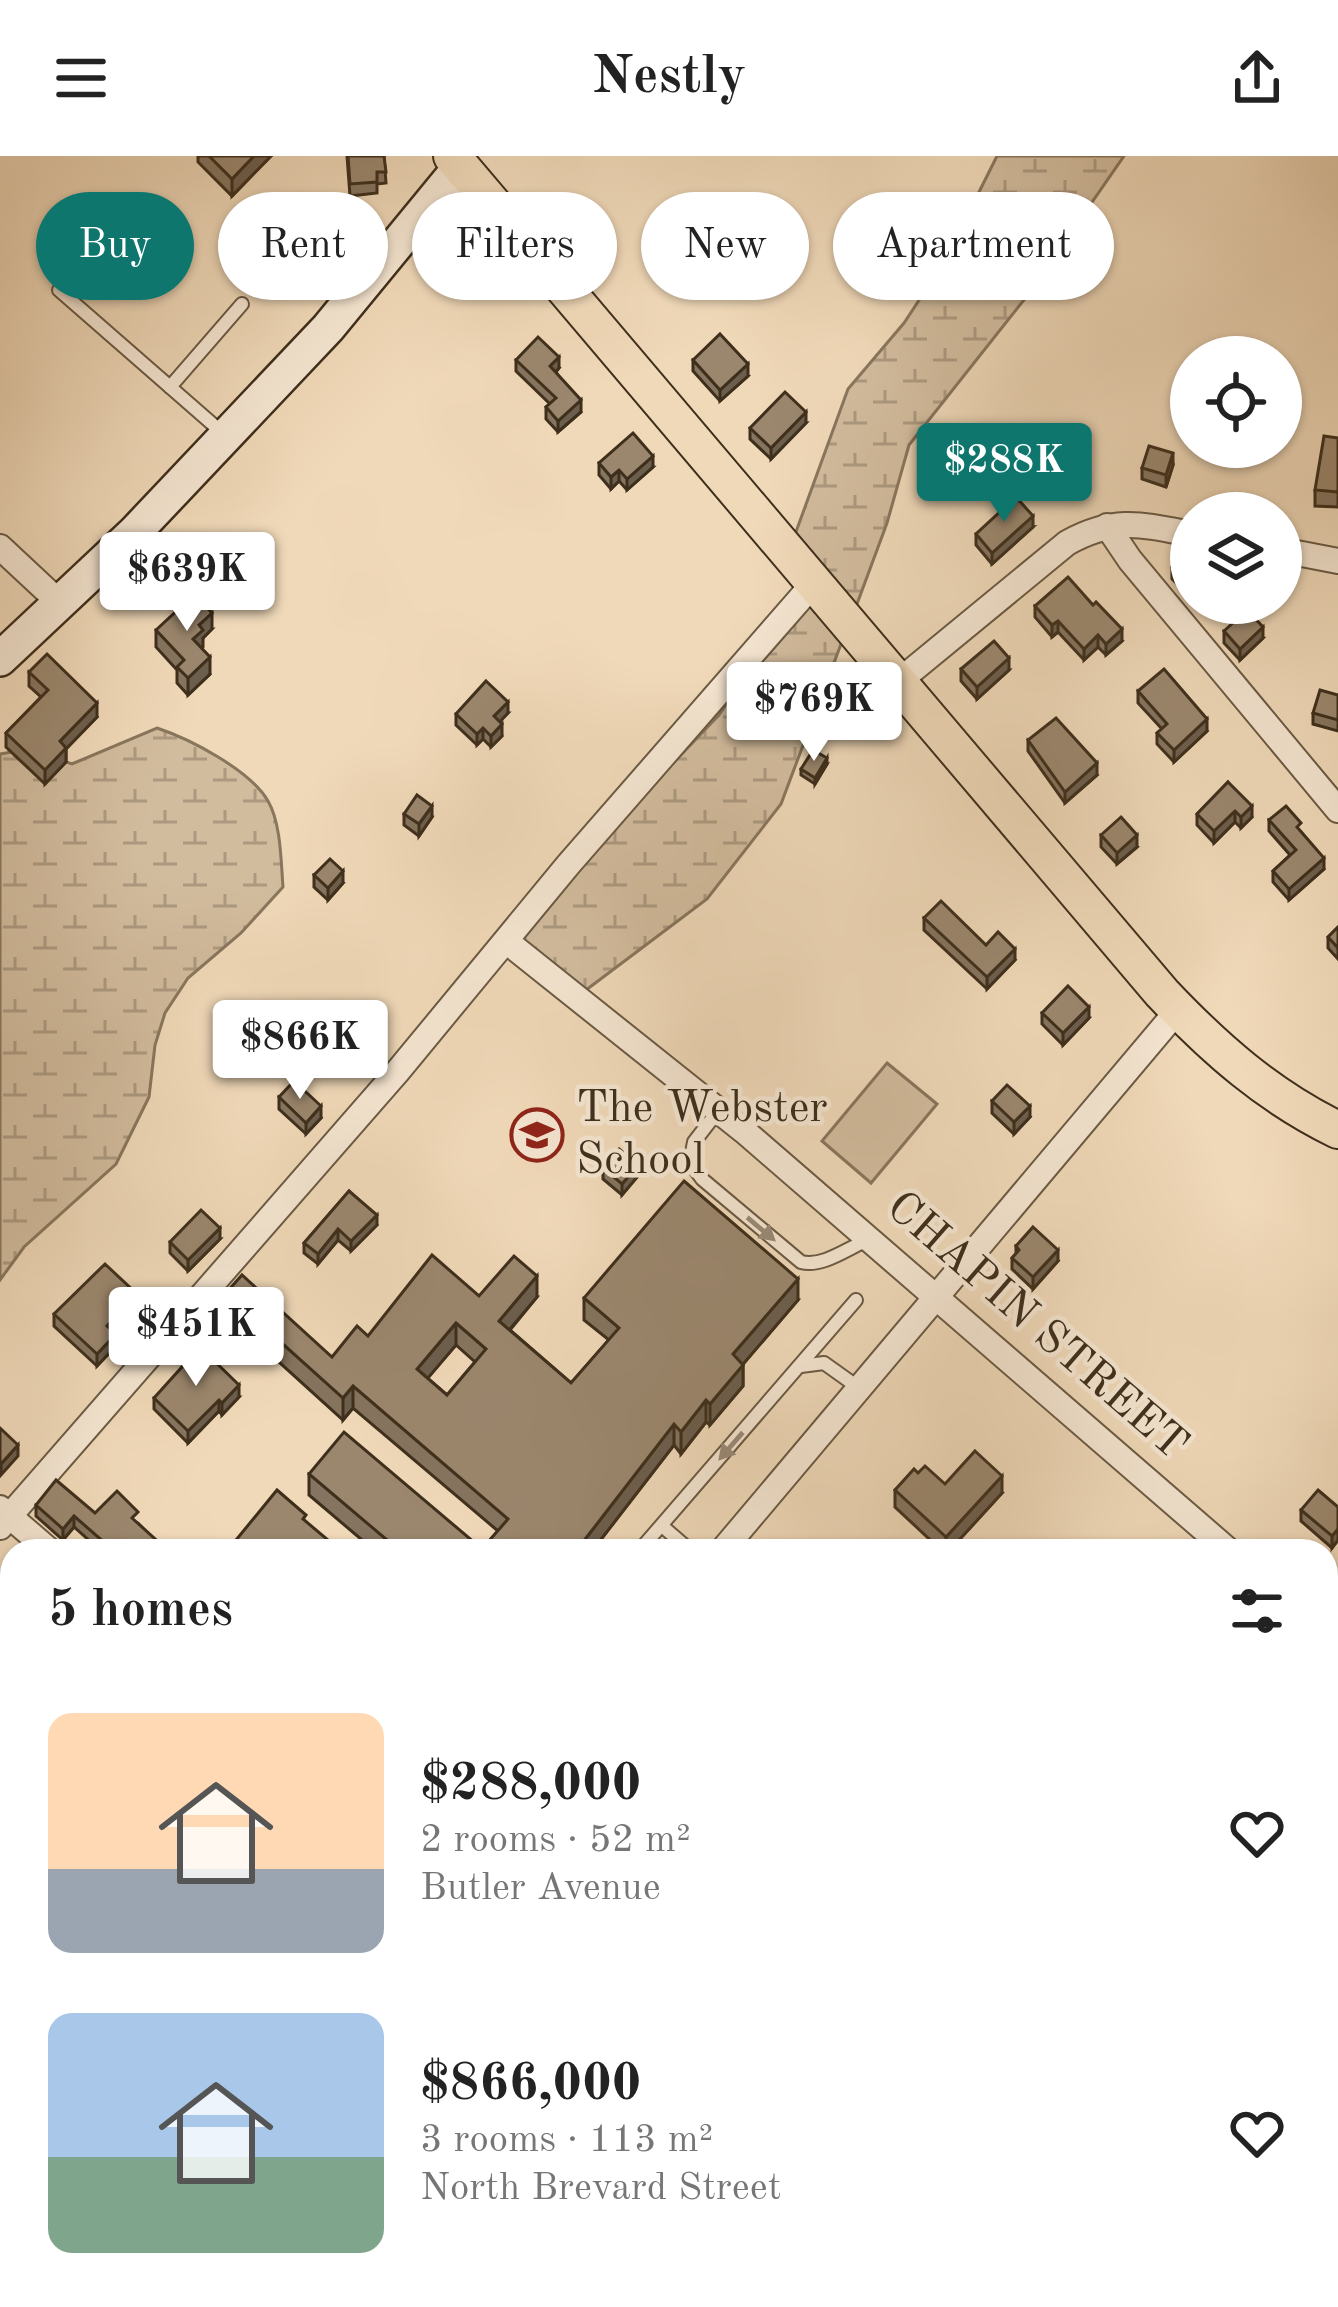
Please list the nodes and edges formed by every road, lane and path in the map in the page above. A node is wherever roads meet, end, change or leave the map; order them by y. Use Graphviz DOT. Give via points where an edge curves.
graph roads {
  1 [pos="456,161"];
  2 [pos="70,300"];
  3 [pos="242,304"];
  4 [pos="170,387"];
  5 [pos="226,435"];
  6 [pos="1107,526"];
  7 [pos="1170,530"];
  8 [pos="0,547"];
  9 [pos="1302,554"];
  10 [pos="1338,561"];
  11 [pos="814,583"];
  12 [pos="60,602"];
  13 [pos="0,659"];
  14 [pos="898,682"];
  15 [pos="1338,810"];
  16 [pos="506,940"];
  17 [pos="1178,1010"];
  18 [pos="718,1111"];
  19 [pos="1338,1130"];
  20 [pos="871,1239"];
  21 [pos="937,1295"];
  22 [pos="856,1300"];
  23 [pos="800,1366"];
  24 [pos="859,1388"];
  25 [pos="3,1517"];
  26 [pos="662,1526"];
  27 [pos="33,1539"];
  28 [pos="650,1539"];
  29 [pos="677,1539"];
  30 [pos="732,1539"];
  31 [pos="1215,1539"];
  1 -- 5 [label="main road" via="328,328"];
  1 -- 11 [label="main road"];
  2 -- 4 [label="lane"];
  3 -- 4 [label="lane"];
  4 -- 5 [label="lane"];
  5 -- 12 [label="main road"];
  6 -- 7 [label="street"];
  6 -- 14 [label="street" via="1066,543"];
  6 -- 15 [label="street"];
  8 -- 12 [label="street"];
  9 -- 10 [label="street"];
  11 -- 14 [label="main road"];
  11 -- 16 [label="street"];
  12 -- 13 [label="main road"];
  14 -- 17 [label="main road"];
  16 -- 18 [label="street, CHAPIN STREET"];
  16 -- 25 [label="street"];
  17 -- 19 [label="main road" via="1248,1076"];
  17 -- 21 [label="street"];
  18 -- 20 [label="street, CHAPIN STREET"];
  18 -- 20 [label="lane, one-way" via="694,1142 690,1163 801,1262 820,1263"];
  20 -- 21 [label="street, CHAPIN STREET"];
  21 -- 24 [label="street"];
  21 -- 31 [label="street, CHAPIN STREET"];
  22 -- 23 [label="lane"];
  23 -- 24 [label="lane" via="824,1363"];
  23 -- 26 [label="lane, one-way"];
  24 -- 30 [label="street"];
  25 -- 27 [label="street"];
  26 -- 28 [label="lane"];
  26 -- 29 [label="lane"];
}
